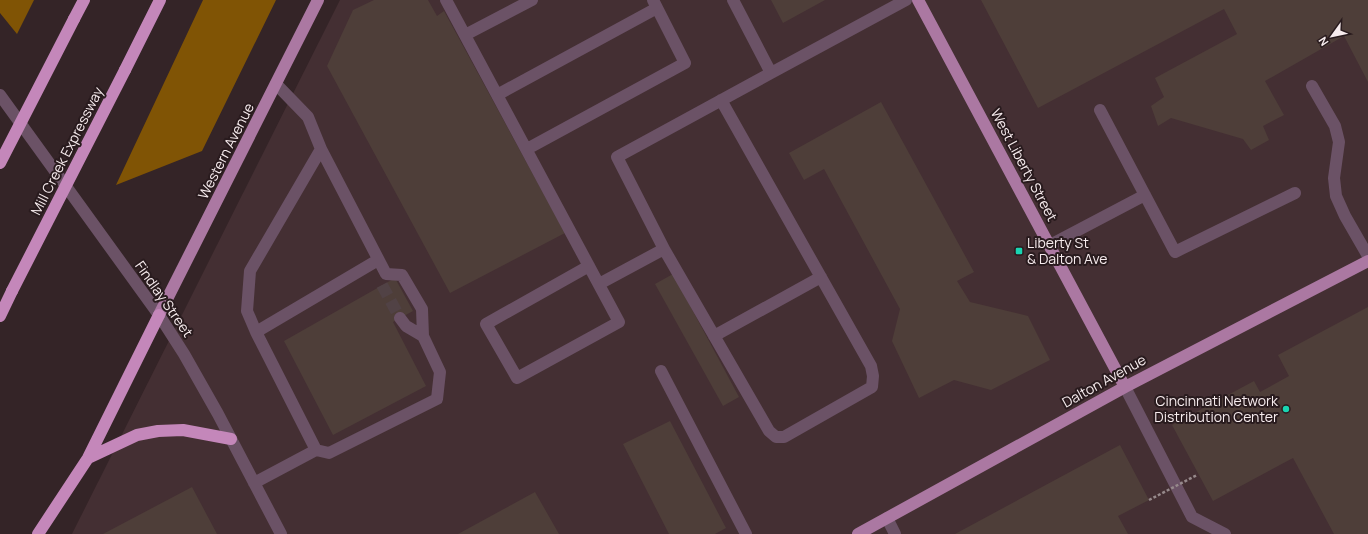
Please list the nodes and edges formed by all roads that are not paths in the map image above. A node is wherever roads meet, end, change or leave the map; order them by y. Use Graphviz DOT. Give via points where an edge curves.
graph roads {
  1 [pos="84,0"];
  2 [pos="160,0"];
  3 [pos="318,0"];
  4 [pos="446,0"];
  5 [pos="532,0"];
  6 [pos="733,0"];
  7 [pos="906,0"];
  8 [pos="918,0"];
  9 [pos="655,4"];
  10 [pos="465,35"];
  11 [pos="771,73"];
  12 [pos="276,84"];
  13 [pos="1312,86"];
  14 [pos="0,95"];
  15 [pos="497,95"];
  16 [pos="721,100"];
  17 [pos="1100,110"];
  18 [pos="322,149"];
  19 [pos="526,149"];
  20 [pos="0,163"];
  21 [pos="1294,193"];
  22 [pos="1145,195"];
  23 [pos="1050,245"];
  24 [pos="664,249"];
  25 [pos="1368,256"];
  26 [pos="378,260"];
  27 [pos="1368,261"];
  28 [pos="589,266"];
  29 [pos="386,274"];
  30 [pos="821,277"];
  31 [pos="599,284"];
  32 [pos="382,285"];
  33 [pos="159,315"];
  34 [pos="0,316"];
  35 [pos="400,318"];
  36 [pos="256,332"];
  37 [pos="423,336"];
  38 [pos="714,336"];
  39 [pos="661,371"];
  40 [pos="1125,387"];
  41 [pos="231,438"];
  42 [pos="316,450"];
  43 [pos="88,458"];
  44 [pos="254,483"];
  45 [pos="887,518"];
  46 [pos="38,534"];
  47 [pos="281,534"];
  48 [pos="746,534"];
  49 [pos="858,534"];
  50 [pos="896,534"];
  51 [pos="1225,534"];
  1 -- 20 [label="highway, bridge"];
  2 -- 34 [label="highway, Mill Creek Expressway, bridge"];
  3 -- 12 [label="main road, Western Avenue"];
  4 -- 10 [label="street"];
  5 -- 10 [label="street"];
  6 -- 11 [label="street"];
  7 -- 11 [label="street"];
  8 -- 23 [label="main road, West Liberty Street"];
  9 -- 15 [label="street"];
  9 -- 19 [label="street" via="685,63"];
  10 -- 15 [label="street"];
  11 -- 16 [label="street"];
  12 -- 18 [label="street" via="308,117"];
  12 -- 33 [label="main road, Western Avenue"];
  13 -- 25 [label="street" via="1335,126 1339,142 1334,178 1336,196"];
  14 -- 33 [label="street, Findlay Street"];
  15 -- 19 [label="street"];
  16 -- 24 [label="street" via="617,156"];
  16 -- 30 [label="street"];
  17 -- 22 [label="street"];
  18 -- 26 [label="street"];
  18 -- 36 [label="street" via="250,271 247,311"];
  19 -- 28 [label="street"];
  21 -- 22 [label="street" via="1175,252"];
  22 -- 23 [label="street"];
  23 -- 40 [label="main road, West Liberty Street"];
  24 -- 31 [label="street"];
  24 -- 38 [label="street"];
  26 -- 29 [label="street"];
  26 -- 36 [label="street"];
  27 -- 40 [label="main road, Dalton Avenue"];
  28 -- 31 [label="street"];
  28 -- 31 [label="street" via="486,324 517,378 619,322"];
  29 -- 32 [label="street"];
  29 -- 37 [label="street" via="402,275 422,309"];
  30 -- 38 [label="street"];
  30 -- 38 [label="street" via="871,366 872,387 784,437 776,437 769,431"];
  33 -- 41 [label="street, Findlay Street"];
  33 -- 43 [label="highway"];
  35 -- 37 [label="street" via="406,326"];
  36 -- 42 [label="street"];
  37 -- 42 [label="street" via="440,372 437,398 329,453"];
  39 -- 48 [label="street"];
  40 -- 45 [label="main road, Dalton Avenue"];
  40 -- 51 [label="street" via="1192,517"];
  41 -- 43 [label="highway" via="183,430 158,430 137,434"];
  41 -- 44 [label="street, Findlay Street"];
  42 -- 44 [label="street"];
  43 -- 46 [label="highway"];
  44 -- 47 [label="street, Findlay Street"];
  45 -- 49 [label="main road, Dalton Avenue"];
  45 -- 50 [label="street"];
}
